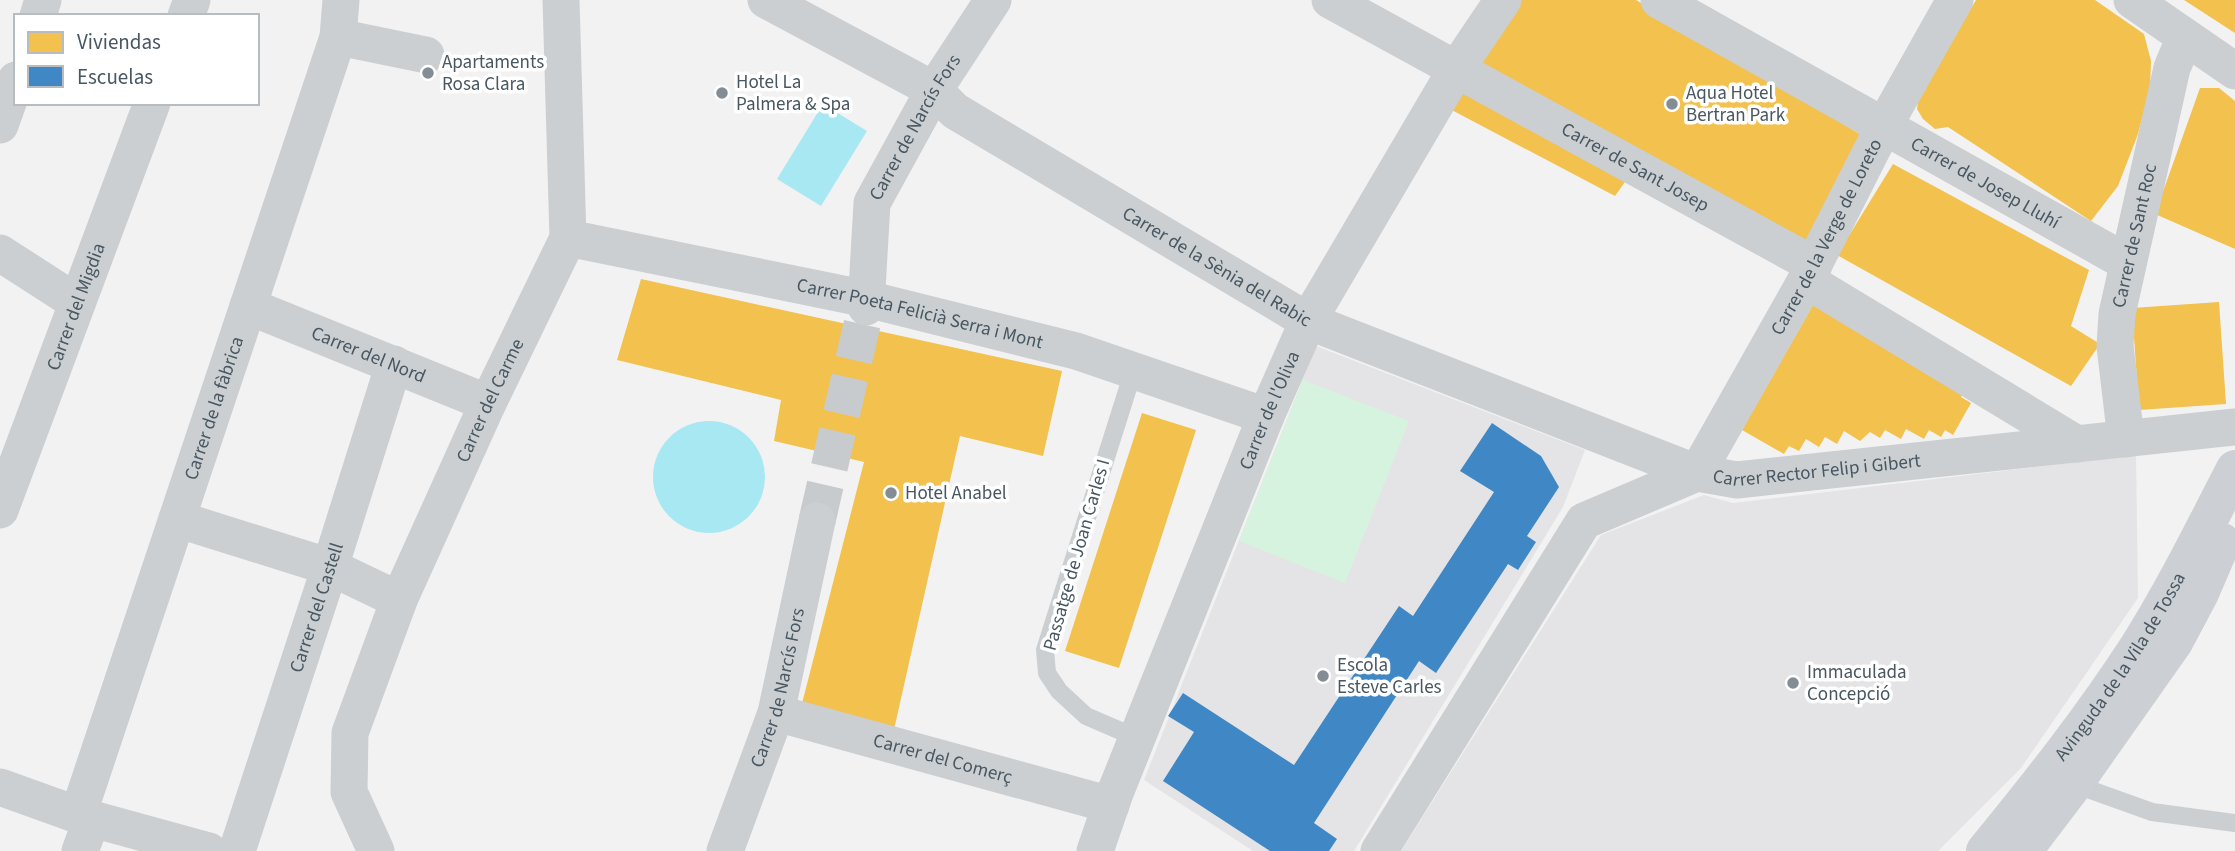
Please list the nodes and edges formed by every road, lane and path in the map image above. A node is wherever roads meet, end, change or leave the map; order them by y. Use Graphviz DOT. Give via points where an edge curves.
graph roads {
  1 [pos="341,0"];
  2 [pos="561,0"];
  3 [pos="766,0"];
  4 [pos="993,0"];
  5 [pos="1330,0"];
  6 [pos="1503,0"];
  7 [pos="1659,0"];
  8 [pos="1955,0"];
  9 [pos="2132,0"];
  10 [pos="338,37"];
  11 [pos="2185,37"];
  12 [pos="426,55"];
  13 [pos="1457,68"];
  14 [pos="2235,71"];
  15 [pos="14,86"];
  16 [pos="934,90"];
  17 [pos="151,105"];
  18 [pos="0,125"];
  19 [pos="1884,126"];
  20 [pos="568,238"];
  21 [pos="0,253"];
  22 [pos="2127,263"];
  23 [pos="1810,273"];
  24 [pos="76,302"];
  25 [pos="867,303"];
  26 [pos="248,306"];
  27 [pos="1308,321"];
  28 [pos="394,364"];
  29 [pos="1133,369"];
  30 [pos="488,403"];
  31 [pos="1266,415"];
  32 [pos="2235,427"];
  33 [pos="2126,439"];
  34 [pos="2077,444"];
  35 [pos="2235,469"];
  36 [pos="1697,473"];
  37 [pos="2,497"];
  38 [pos="2235,510"];
  39 [pos="177,519"];
  40 [pos="817,521"];
  41 [pos="330,567"];
  42 [pos="399,600"];
  43 [pos="776,713"];
  44 [pos="1137,738"];
  45 [pos="2074,784"];
  46 [pos="0,787"];
  47 [pos="1111,805"];
  48 [pos="2235,823"];
  49 [pos="83,828"];
  50 [pos="209,851"];
  51 [pos="237,851"];
  52 [pos="376,851"];
  53 [pos="724,851"];
  54 [pos="1095,851"];
  55 [pos="1379,851"];
  56 [pos="1985,851"];
  57 [pos="2022,851"];
  1 -- 10 [label="street, Carrer de la fàbrica"];
  2 -- 20 [label="street, Carrer del Carme"];
  3 -- 16 [label="street, Carrer de la Sènia del Rabic"];
  4 -- 16 [label="street, Carrer de Narcís Fors"];
  5 -- 13 [label="street, Carrer de Sant Josep"];
  6 -- 13 [label="street, Carrer de l'Oliva"];
  7 -- 19 [label="street, Carrer de Josep Lluhí"];
  8 -- 19 [label="street, Carrer de la Verge de Loreto"];
  9 -- 11 [label="street"];
  10 -- 12 [label="street"];
  10 -- 26 [label="street, Carrer de la fàbrica"];
  11 -- 14 [label="street"];
  11 -- 22 [label="street, Carrer de Sant Roc" via="2172,68"];
  13 -- 23 [label="street, Carrer de Sant Josep"];
  13 -- 27 [label="street, Carrer de l'Oliva"];
  15 -- 18 [label="street"];
  16 -- 25 [label="street, Carrer de Narcís Fors" via="872,203"];
  16 -- 27 [label="street, Carrer de la Sènia del Rabic" via="955,111"];
  17 -- 24 [label="street, Carrer del Migdia"];
  19 -- 22 [label="street, Carrer de Josep Lluhí"];
  19 -- 23 [label="street, Carrer de la Verge de Loreto"];
  20 -- 25 [label="street, Carrer Poeta Felicià Serra i Mont"];
  20 -- 30 [label="street, Carrer del Carme"];
  21 -- 24 [label="street"];
  22 -- 33 [label="street, Carrer de Sant Roc" via="2115,329"];
  23 -- 34 [label="street"];
  23 -- 36 [label="street, Carrer de la Verge de Loreto"];
  24 -- 37 [label="street, Carrer del Migdia"];
  25 -- 29 [label="street, Carrer Poeta Felicià Serra i Mont" via="1076,351"];
  26 -- 28 [label="street, Carrer del Nord"];
  26 -- 39 [label="street, Carrer de la fàbrica"];
  27 -- 31 [label="street, Carrer de l'Oliva"];
  27 -- 36 [label="street, Carrer de la Sènia del Rabic"];
  28 -- 30 [label="street, Carrer del Nord"];
  28 -- 41 [label="street, Carrer del Castell"];
  29 -- 31 [label="street, Carrer Poeta Felicià Serra i Mont"];
  29 -- 44 [label="lane, Passatge de Joan Carles I" via="1045,650 1047,673 1059,691 1086,716"];
  30 -- 42 [label="street, Carrer del Carme"];
  31 -- 44 [label="street, Carrer de l'Oliva"];
  32 -- 33 [label="street, Carrer Rector Felip i Gibert"];
  33 -- 34 [label="street, Carrer Rector Felip i Gibert"];
  34 -- 36 [label="street, Carrer Rector Felip i Gibert" via="1737,480"];
  35 -- 56 [label="main road, Avinguda de la Vila de Tossa" via="2138,647 2081,729"];
  36 -- 55 [label="street, Carrer Rector Felip i Gibert" via="1584,521"];
  38 -- 45 [label="main road, Avinguda de la Vila de Tossa" via="2174,642"];
  39 -- 41 [label="street"];
  39 -- 49 [label="street, Carrer de la fàbrica"];
  40 -- 43 [label="street, Carrer de Narcís Fors"];
  41 -- 42 [label="street"];
  41 -- 51 [label="street, Carrer del Castell"];
  42 -- 52 [label="street, Carrer del Carme" via="350,733 349,792"];
  43 -- 47 [label="street, Carrer del Comerç"];
  43 -- 53 [label="street, Carrer de Narcís Fors"];
  44 -- 47 [label="street, Carrer de l'Oliva"];
  45 -- 48 [label="lane" via="2152,812"];
  45 -- 57 [label="main road, Avinguda de la Vila de Tossa"];
  46 -- 49 [label="street"];
  47 -- 54 [label="street, Carrer de l'Oliva"];
  49 -- 50 [label="street"];
}
